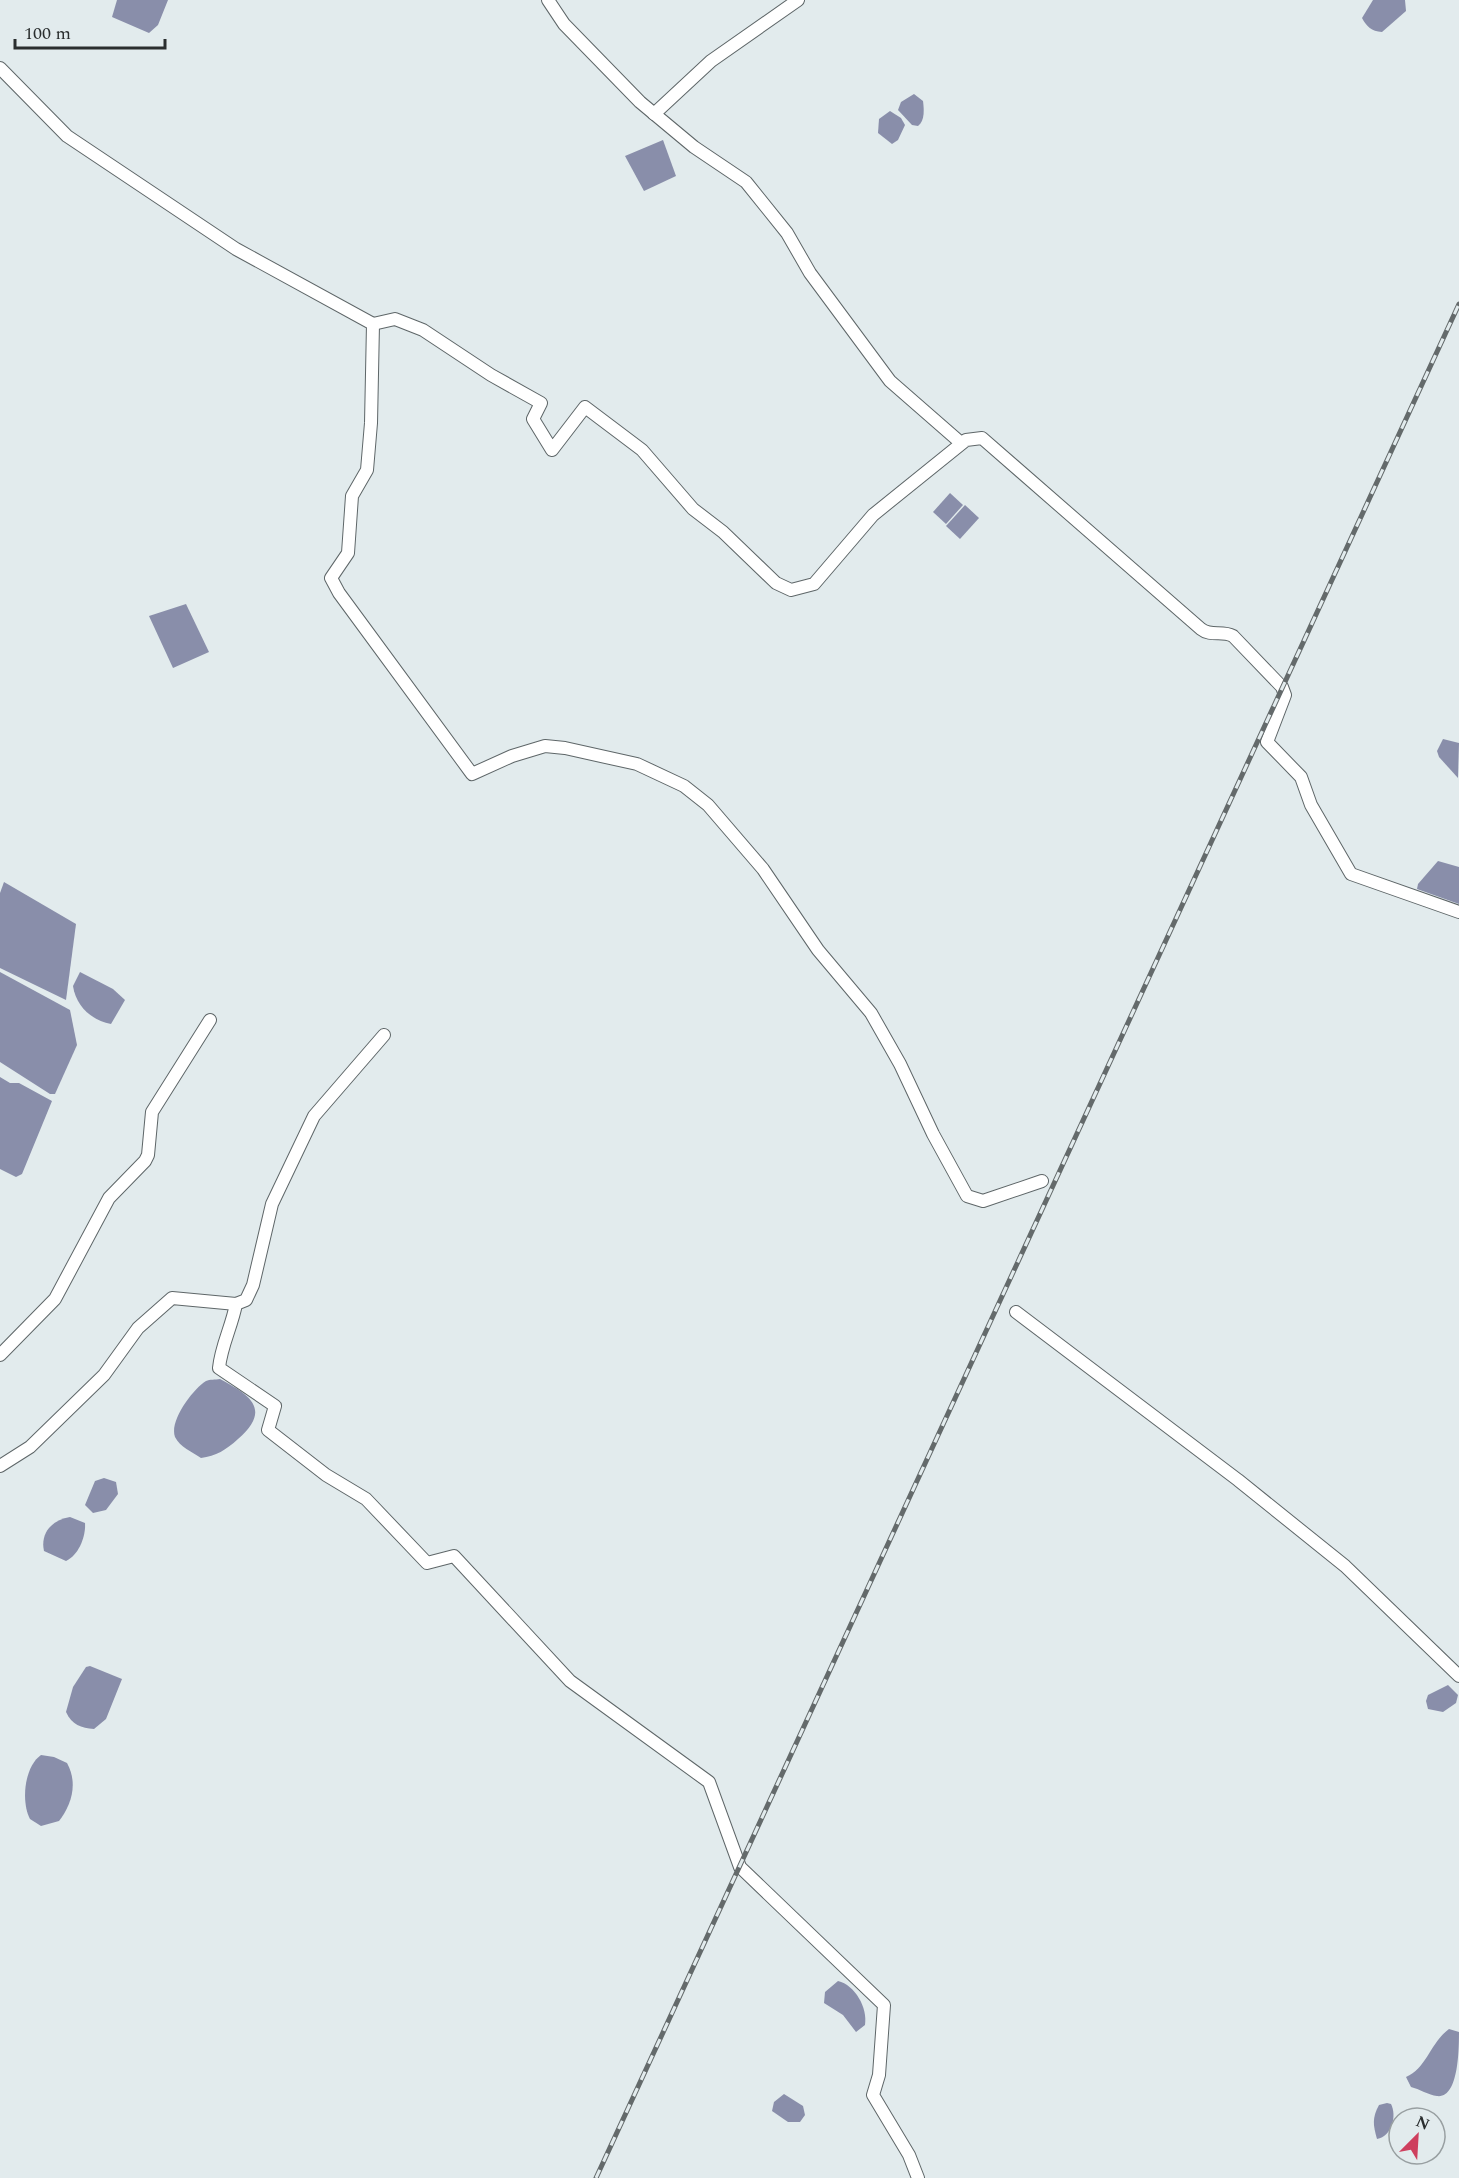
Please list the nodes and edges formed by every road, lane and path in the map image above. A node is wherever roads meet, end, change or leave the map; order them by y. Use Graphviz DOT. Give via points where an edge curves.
graph roads {
  1 [pos="548,0"];
  2 [pos="798,0"];
  3 [pos="0,68"];
  4 [pos="654,114"];
  5 [pos="373,324"];
  6 [pos="961,444"];
  7 [pos="1459,912"];
  8 [pos="210,1020"];
  9 [pos="384,1035"];
  10 [pos="1042,1181"];
  11 [pos="236,1304"];
  12 [pos="1016,1311"];
  13 [pos="0,1355"];
  14 [pos="0,1466"];
  15 [pos="1459,1676"];
  16 [pos="918,2178"];
  1 -- 4 [label="street" via="595,58"];
  2 -- 4 [label="street" via="711,61"];
  3 -- 5 [label="street" via="68,136 236,249"];
  4 -- 6 [label="street" via="746,182 787,233 810,273 890,381"];
  5 -- 6 [label="street" via="395,319 423,330 541,403 533,419 552,450 585,407 642,450 693,509 769,577 791,590 814,584 873,515"];
  5 -- 10 [label="street" via="367,470 352,496 348,553 331,578 472,774 544,746 637,764 684,786 708,805 763,869 818,950 871,1013 967,1196 983,1201"];
  6 -- 7 [label="street" via="978,438 993,445 1201,629 1233,636 1270,673 1285,695 1267,742 1300,777 1311,805 1350,874"];
  8 -- 13 [label="street" via="152,1112 145,1161 109,1198 55,1299"];
  9 -- 11 [label="street" via="314,1116 272,1204 253,1285 246,1300"];
  11 -- 14 [label="street" via="172,1298 138,1328 104,1375 30,1447"];
  11 -- 16 [label="street" via="219,1368 275,1406 268,1430 326,1475 366,1499 427,1563 454,1556 570,1682 710,1782 740,1867 884,2005 879,2074 873,2095 913,2162"];
  12 -- 15 [label="street" via="1239,1480 1345,1566"];
}
